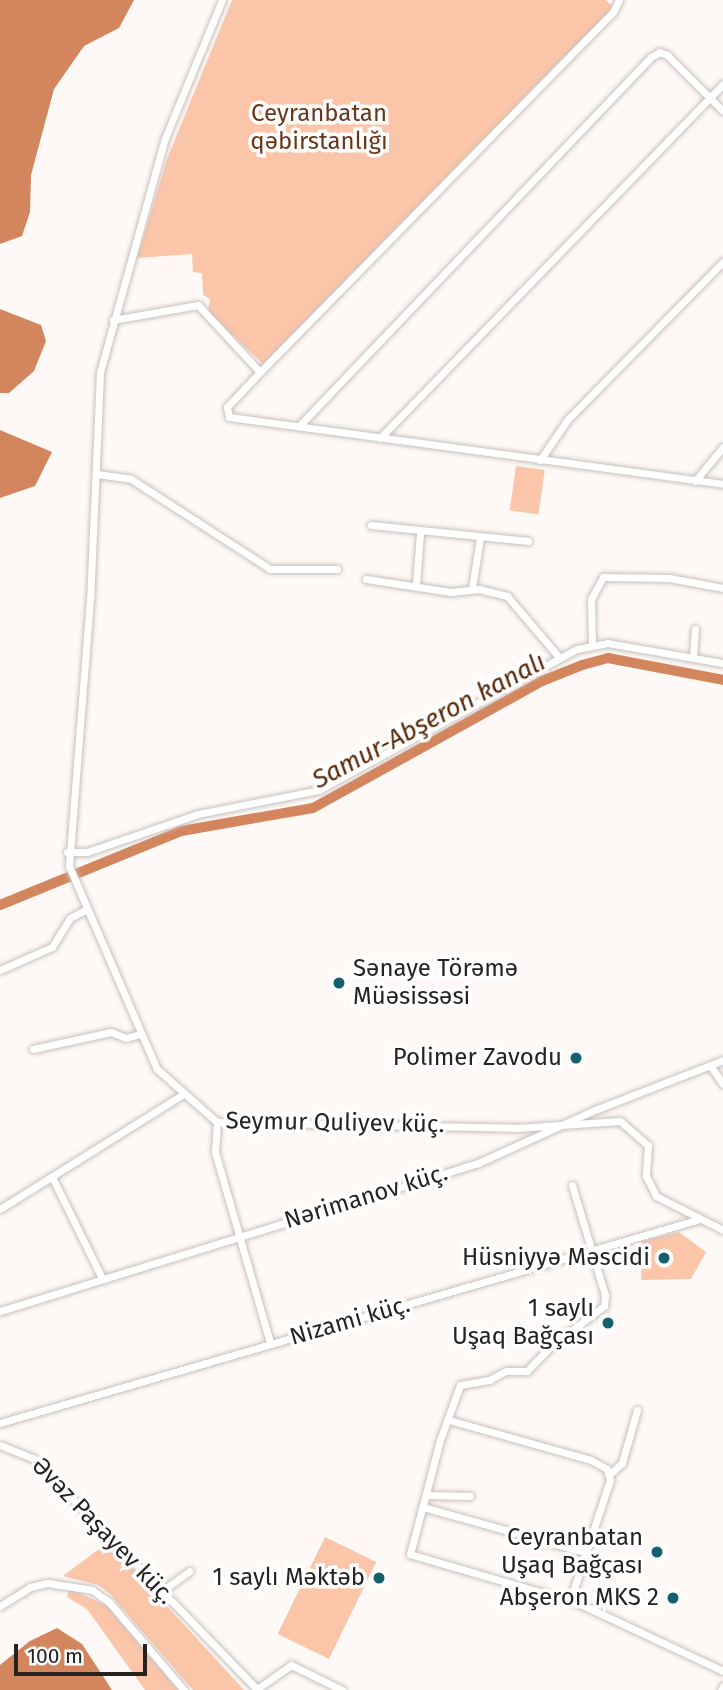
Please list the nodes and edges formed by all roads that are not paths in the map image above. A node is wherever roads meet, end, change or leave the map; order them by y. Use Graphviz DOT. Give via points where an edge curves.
graph roads {
  1 [pos="222,0"];
  2 [pos="619,0"];
  3 [pos="723,84"];
  4 [pos="710,97"];
  5 [pos="723,111"];
  6 [pos="723,262"];
  7 [pos="113,320"];
  8 [pos="260,372"];
  9 [pos="299,426"];
  10 [pos="380,438"];
  11 [pos="723,447"];
  12 [pos="540,460"];
  13 [pos="97,474"];
  14 [pos="695,481"];
  15 [pos="723,484"];
  16 [pos="372,525"];
  17 [pos="420,533"];
  18 [pos="480,538"];
  19 [pos="528,541"];
  20 [pos="337,569"];
  21 [pos="366,579"];
  22 [pos="416,584"];
  23 [pos="472,588"];
  24 [pos="723,588"];
  25 [pos="695,629"];
  26 [pos="592,645"];
  27 [pos="558,656"];
  28 [pos="692,657"];
  29 [pos="723,663"];
  30 [pos="67,852"];
  31 [pos="87,909"];
  32 [pos="0,970"];
  33 [pos="140,1034"];
  34 [pos="33,1048"];
  35 [pos="723,1060"];
  36 [pos="710,1065"];
  37 [pos="723,1084"];
  38 [pos="182,1095"];
  39 [pos="217,1122"];
  40 [pos="564,1124"];
  41 [pos="52,1177"];
  42 [pos="572,1185"];
  43 [pos="0,1209"];
  44 [pos="700,1219"];
  45 [pos="723,1230"];
  46 [pos="240,1235"];
  47 [pos="591,1251"];
  48 [pos="102,1278"];
  49 [pos="0,1311"];
  50 [pos="270,1343"];
  51 [pos="637,1410"];
  52 [pos="449,1420"];
  53 [pos="0,1423"];
  54 [pos="0,1445"];
  55 [pos="610,1474"];
  56 [pos="426,1495"];
  57 [pos="470,1496"];
  58 [pos="423,1507"];
  59 [pos="584,1552"];
  60 [pos="190,1571"];
  61 [pos="162,1591"];
  62 [pos="570,1600"];
  63 [pos="0,1606"];
  64 [pos="723,1671"];
  65 [pos="257,1689"];
  66 [pos="184,1690"];
  67 [pos="342,1690"];
  1 -- 7 [label="street, Seymur Quliyev küç." via="165,138"];
  2 -- 8 [label="street" via="613,12"];
  3 -- 4 [label="street"];
  4 -- 5 [label="street"];
  4 -- 9 [label="street" via="667,55 660,52 651,57"];
  4 -- 10 [label="street"];
  6 -- 12 [label="street" via="568,419"];
  7 -- 8 [label="street" via="198,305"];
  7 -- 13 [label="street, Seymur Quliyev küç." via="100,373"];
  8 -- 9 [label="street" via="226,413 238,420"];
  9 -- 10 [label="street"];
  10 -- 12 [label="street"];
  11 -- 14 [label="street"];
  12 -- 14 [label="street"];
  13 -- 20 [label="street" via="131,479 270,569"];
  13 -- 30 [label="street, Seymur Quliyev küç." via="80,749"];
  14 -- 15 [label="street"];
  16 -- 17 [label="street"];
  17 -- 18 [label="street"];
  17 -- 22 [label="street"];
  18 -- 19 [label="street"];
  18 -- 23 [label="street"];
  21 -- 22 [label="street"];
  22 -- 23 [label="street" via="451,592"];
  23 -- 27 [label="street" via="514,600"];
  24 -- 26 [label="street" via="669,578 603,577 591,599"];
  25 -- 28 [label="street"];
  26 -- 27 [label="street"];
  26 -- 28 [label="street" via="626,645"];
  27 -- 30 [label="street" via="319,790 198,814 87,852"];
  28 -- 29 [label="street"];
  30 -- 31 [label="street, Seymur Quliyev küç."];
  31 -- 32 [label="street" via="71,918 52,947"];
  31 -- 33 [label="street, Seymur Quliyev küç."];
  33 -- 34 [label="street" via="126,1038 111,1031"];
  33 -- 38 [label="street, Seymur Quliyev küç." via="157,1069"];
  35 -- 36 [label="street, Nərimanov küç."];
  36 -- 37 [label="street"];
  36 -- 40 [label="street, Nərimanov küç."];
  38 -- 39 [label="street, Seymur Quliyev küç."];
  38 -- 41 [label="street"];
  39 -- 40 [label="street, Seymur Quliyev küç." via="517,1128"];
  39 -- 46 [label="street" via="215,1152"];
  40 -- 44 [label="street" via="608,1120 631,1126 648,1146 649,1187 656,1196"];
  40 -- 46 [label="street, Nərimanov küç." via="478,1163"];
  41 -- 43 [label="street"];
  41 -- 48 [label="street"];
  42 -- 47 [label="street"];
  44 -- 45 [label="street"];
  44 -- 47 [label="street, Nizami küç."];
  46 -- 48 [label="street, Nərimanov küç."];
  46 -- 50 [label="street"];
  47 -- 50 [label="street, Nizami küç."];
  47 -- 52 [label="street" via="604,1306 551,1346 527,1371 506,1371 494,1379 460,1385"];
  48 -- 49 [label="street, Nərimanov küç."];
  50 -- 53 [label="street, Nizami küç."];
  51 -- 55 [label="street" via="622,1463"];
  52 -- 55 [label="street" via="591,1460"];
  52 -- 56 [label="street"];
  54 -- 61 [label="street, Əvəz Paşayev küç." via="33,1458"];
  55 -- 59 [label="street"];
  56 -- 57 [label="street"];
  56 -- 58 [label="street"];
  58 -- 59 [label="street"];
  58 -- 62 [label="street" via="410,1554"];
  59 -- 62 [label="street"];
  60 -- 61 [label="street"];
  61 -- 65 [label="street, Əvəz Paşayev küç."];
  62 -- 64 [label="street"];
  63 -- 66 [label="street" via="30,1587 48,1583 92,1590 109,1602"];
  65 -- 67 [label="street" via="291,1665"];
}
